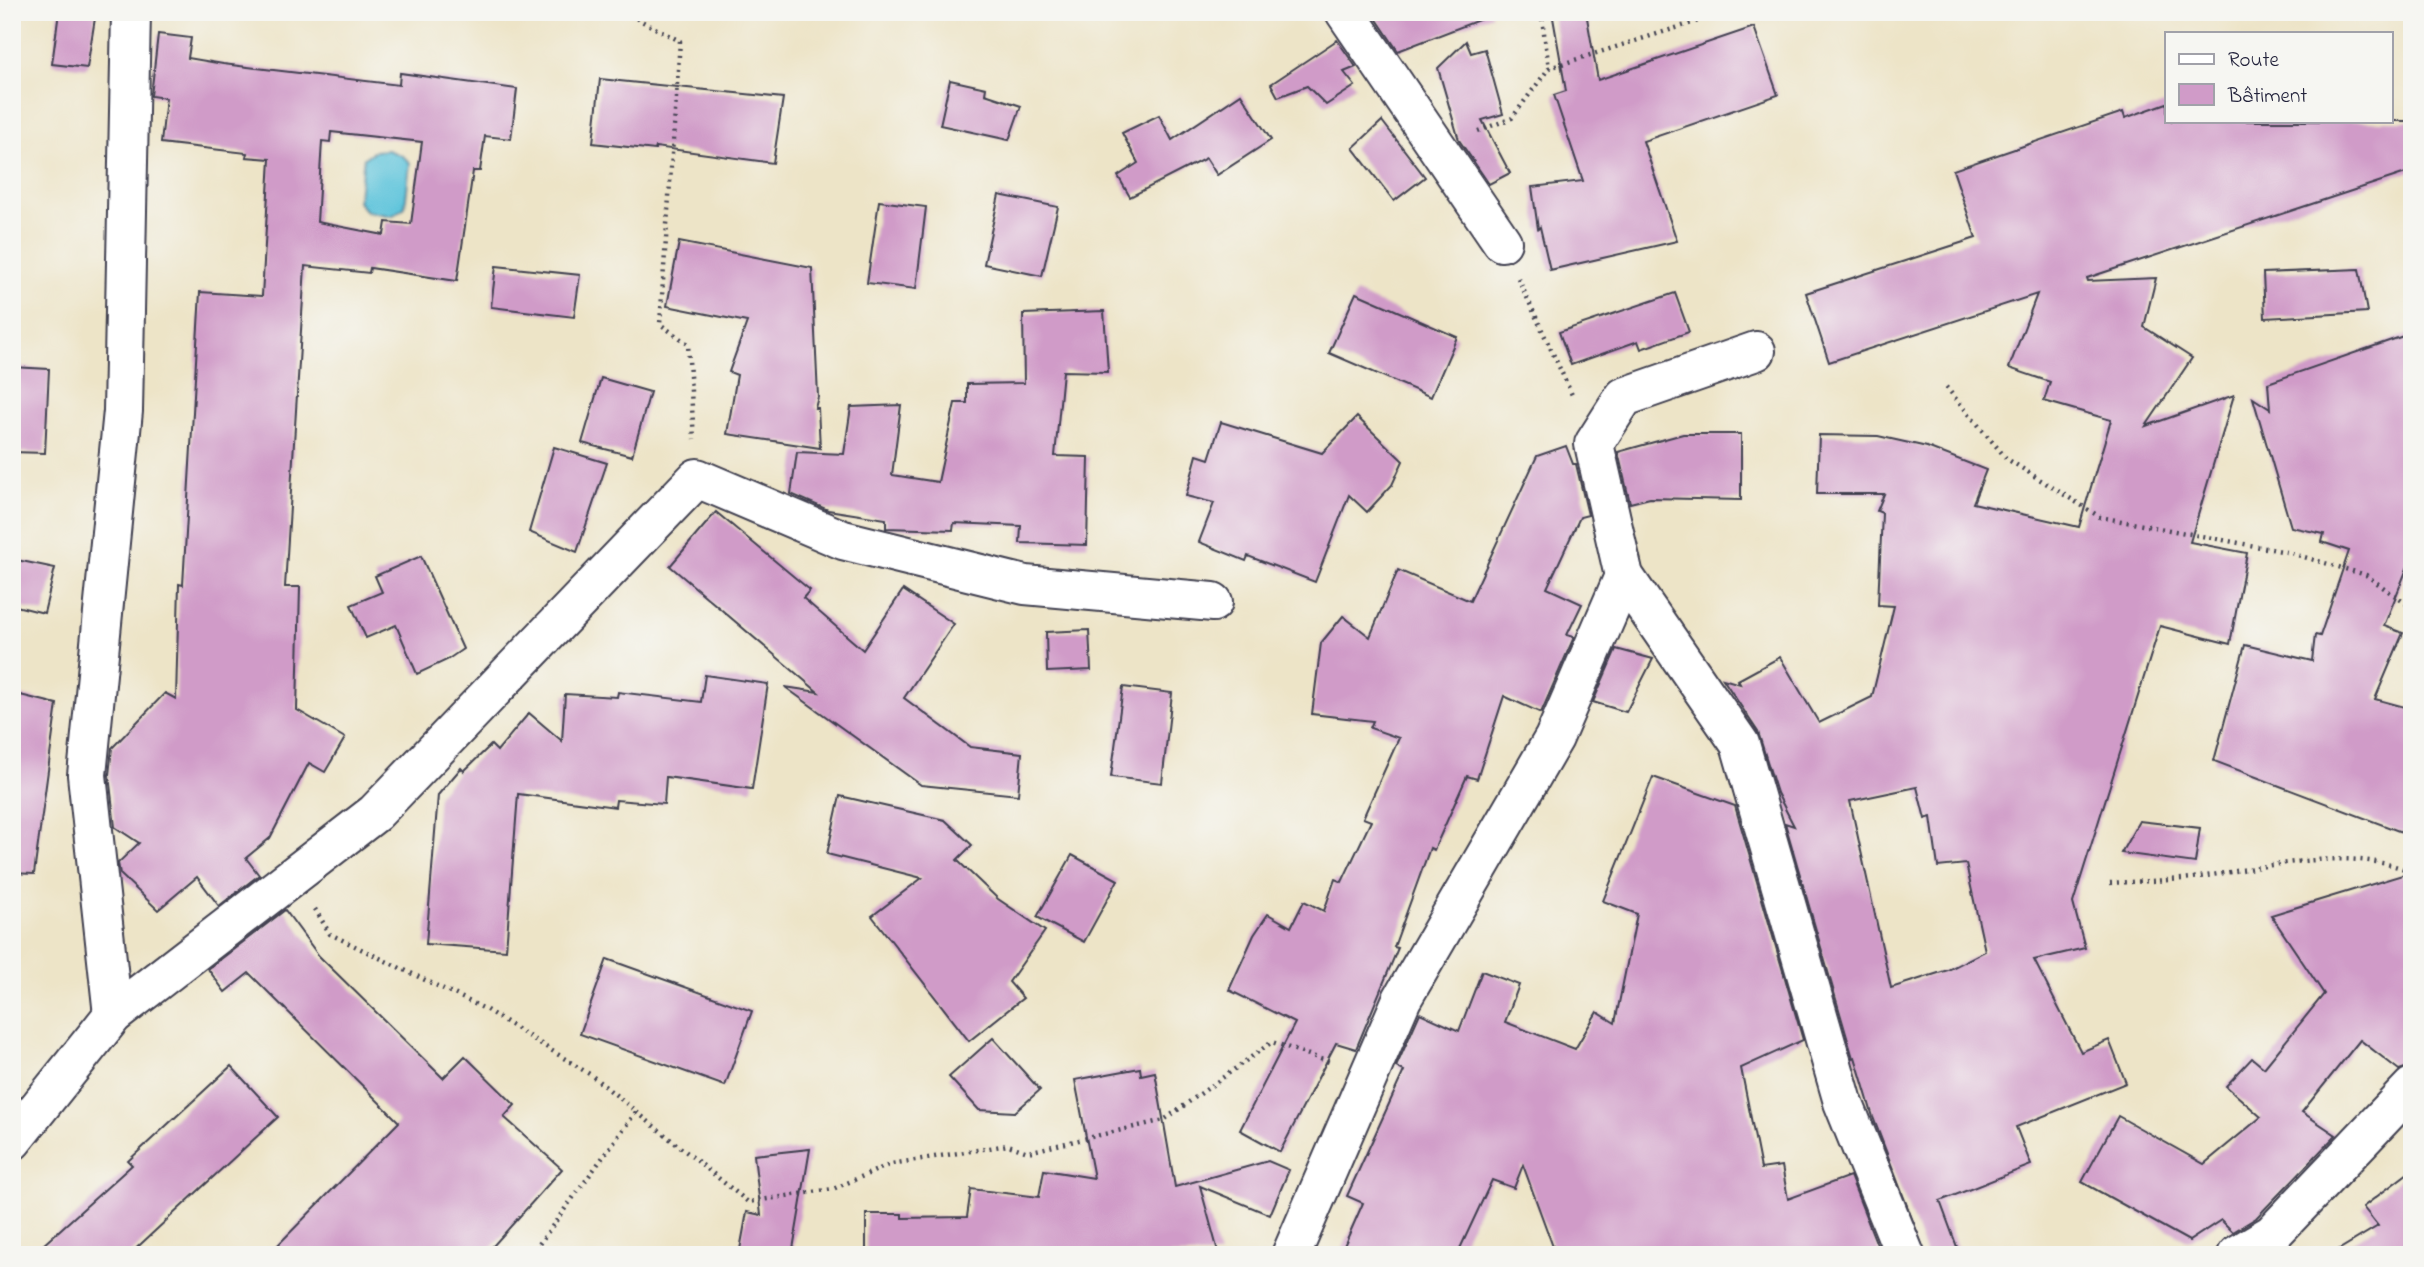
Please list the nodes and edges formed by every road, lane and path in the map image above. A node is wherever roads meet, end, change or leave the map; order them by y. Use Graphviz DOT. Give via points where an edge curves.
graph roads {
  1 [pos="131,12"];
  2 [pos="624,12"];
  3 [pos="1345,12"];
  4 [pos="1541,12"];
  5 [pos="1727,12"];
  6 [pos="1549,68"];
  7 [pos="1435,148"];
  8 [pos="1502,242"];
  9 [pos="1756,351"];
  10 [pos="1947,387"];
  11 [pos="1594,444"];
  12 [pos="697,478"];
  13 [pos="1624,576"];
  14 [pos="1213,602"];
  15 [pos="2412,608"];
  16 [pos="2412,872"];
  17 [pos="293,876"];
  18 [pos="2110,883"];
  19 [pos="113,1015"];
  20 [pos="1368,1075"];
  21 [pos="2412,1087"];
  22 [pos="636,1112"];
  23 [pos="12,1141"];
  24 [pos="531,1255"];
  25 [pos="1291,1255"];
  26 [pos="1905,1255"];
  27 [pos="2237,1255"];
  1 -- 19 [label="street" via="123,411 87,775"];
  2 -- 12 [label="path" via="680,41 660,324 688,344"];
  3 -- 7 [label="street"];
  4 -- 6 [label="path"];
  5 -- 6 [label="path"];
  6 -- 7 [label="path" via="1512,118"];
  7 -- 8 [label="street"];
  8 -- 11 [label="path"];
  9 -- 11 [label="street" via="1624,397"];
  10 -- 15 [label="path" via="2007,459 2100,516 2287,552 2366,575"];
  11 -- 13 [label="street"];
  12 -- 14 [label="street" via="843,540 1025,585"];
  12 -- 17 [label="street" via="375,813"];
  13 -- 20 [label="street" via="1554,738 1402,999"];
  13 -- 26 [label="street" via="1740,744 1843,1102"];
  16 -- 18 [label="path" via="2395,865 2328,860"];
  17 -- 19 [label="street"];
  17 -- 22 [label="path" via="330,934 485,1009 591,1074"];
  19 -- 23 [label="street"];
  20 -- 22 [label="path" via="1272,1042 1164,1120 1028,1152 1008,1145 891,1164 833,1189 748,1202"];
  20 -- 25 [label="street"];
  21 -- 27 [label="street" via="2272,1234"];
  22 -- 24 [label="path"];
}
